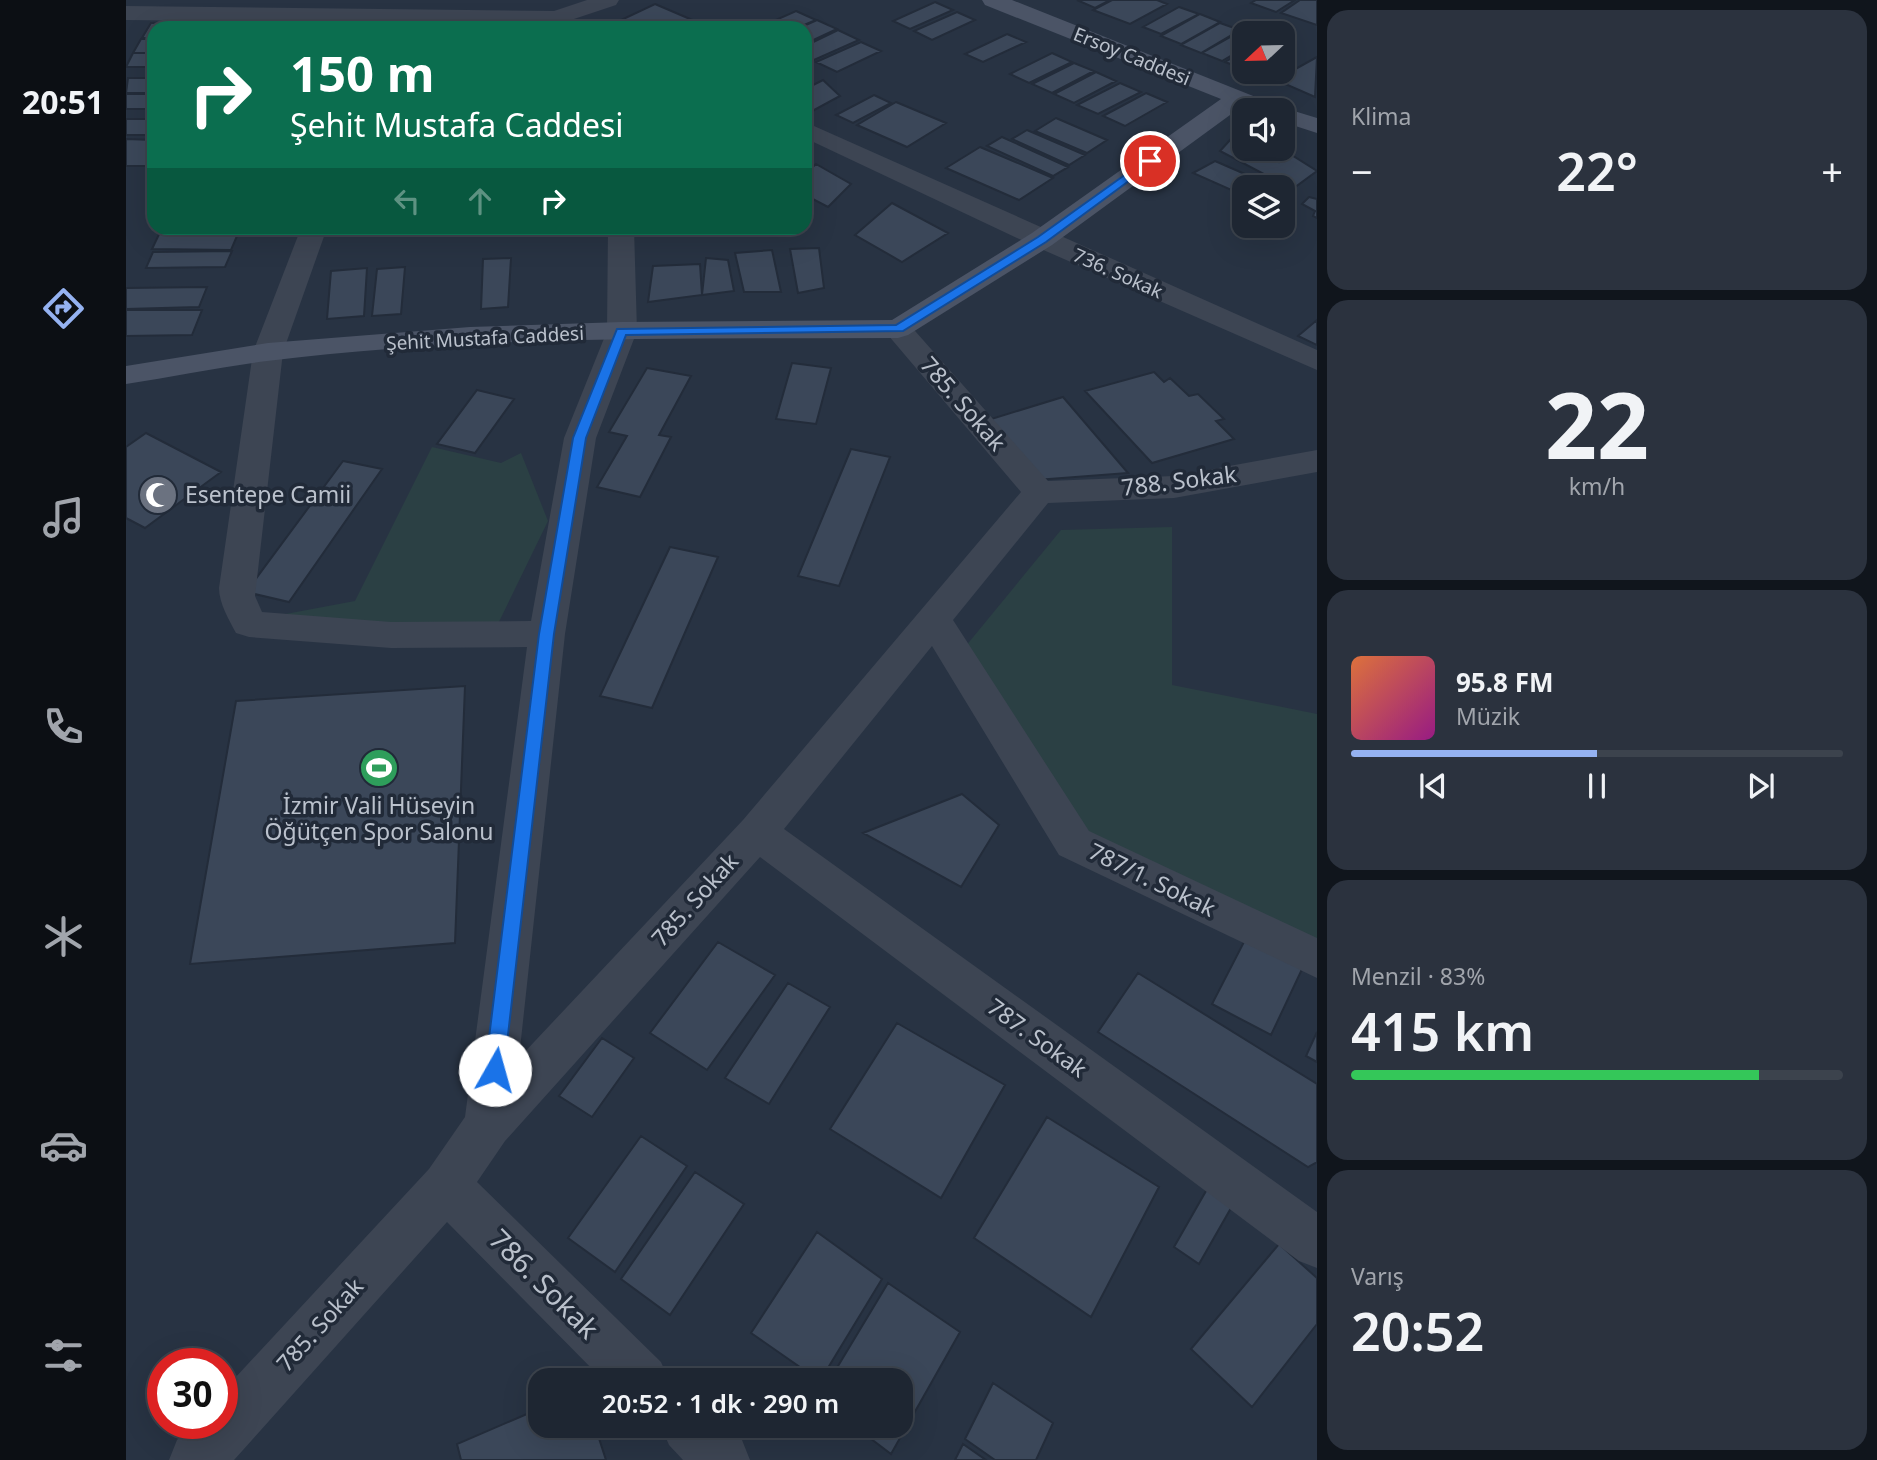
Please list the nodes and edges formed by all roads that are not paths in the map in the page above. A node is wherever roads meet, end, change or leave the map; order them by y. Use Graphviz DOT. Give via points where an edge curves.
graph roads {
  1 [pos="608,0"];
  2 [pos="993,0"];
  3 [pos="130,12"];
  4 [pos="384,15"];
  5 [pos="520,21"];
  6 [pos="569,21"];
  7 [pos="1237,98"];
  8 [pos="1232,102"];
  9 [pos="1295,118"];
  10 [pos="1317,126"];
  11 [pos="812,132"];
  12 [pos="311,235"];
  13 [pos="621,235"];
  14 [pos="1042,239"];
  15 [pos="898,329"];
  16 [pos="622,331"];
  17 [pos="268,352"];
  18 [pos="1317,361"];
  19 [pos="126,374"];
  20 [pos="1317,461"];
  21 [pos="1039,492"];
  22 [pos="934,619"];
  23 [pos="547,634"];
  24 [pos="757,832"];
  25 [pos="1317,959"];
  26 [pos="488,1125"];
  27 [pos="446,1186"];
  28 [pos="1317,1243"];
  29 [pos="629,1368"];
  30 [pos="700,1438"];
  31 [pos="197,1460"];
  32 [pos="722,1460"];
  1 -- 6 [label="street"];
  2 -- 7 [label="street, Ersoy Caddesi"];
  3 -- 4 [label="street"];
  4 -- 5 [label="street"];
  8 -- 14 [label="street"];
  9 -- 10 [label="street"];
  11 -- 14 [label="street, 736. Sokak"];
  12 -- 17 [label="street"];
  13 -- 16 [label="street"];
  14 -- 15 [label="street"];
  14 -- 18 [label="street, 736. Sokak"];
  15 -- 16 [label="street, Şehit Mustafa Caddesi"];
  15 -- 21 [label="street, 785. Sokak"];
  16 -- 17 [label="street, Şehit Mustafa Caddesi"];
  16 -- 23 [label="street" via="580,438"];
  17 -- 19 [label="street, Şehit Mustafa Caddesi"];
  17 -- 23 [label="street" via="237,588 249,624 391,635"];
  20 -- 21 [label="street, 788. Sokak" via="1174,487"];
  21 -- 22 [label="street, 785. Sokak"];
  22 -- 24 [label="street, 785. Sokak"];
  22 -- 25 [label="street, 787/1. Sokak" via="1074,843"];
  23 -- 26 [label="street"];
  24 -- 26 [label="street, 785. Sokak"];
  24 -- 28 [label="street, 787. Sokak"];
  26 -- 27 [label="street, 785. Sokak"];
  27 -- 29 [label="street, 786. Sokak"];
  27 -- 31 [label="street, 785. Sokak"];
  30 -- 32 [label="street"];
}
